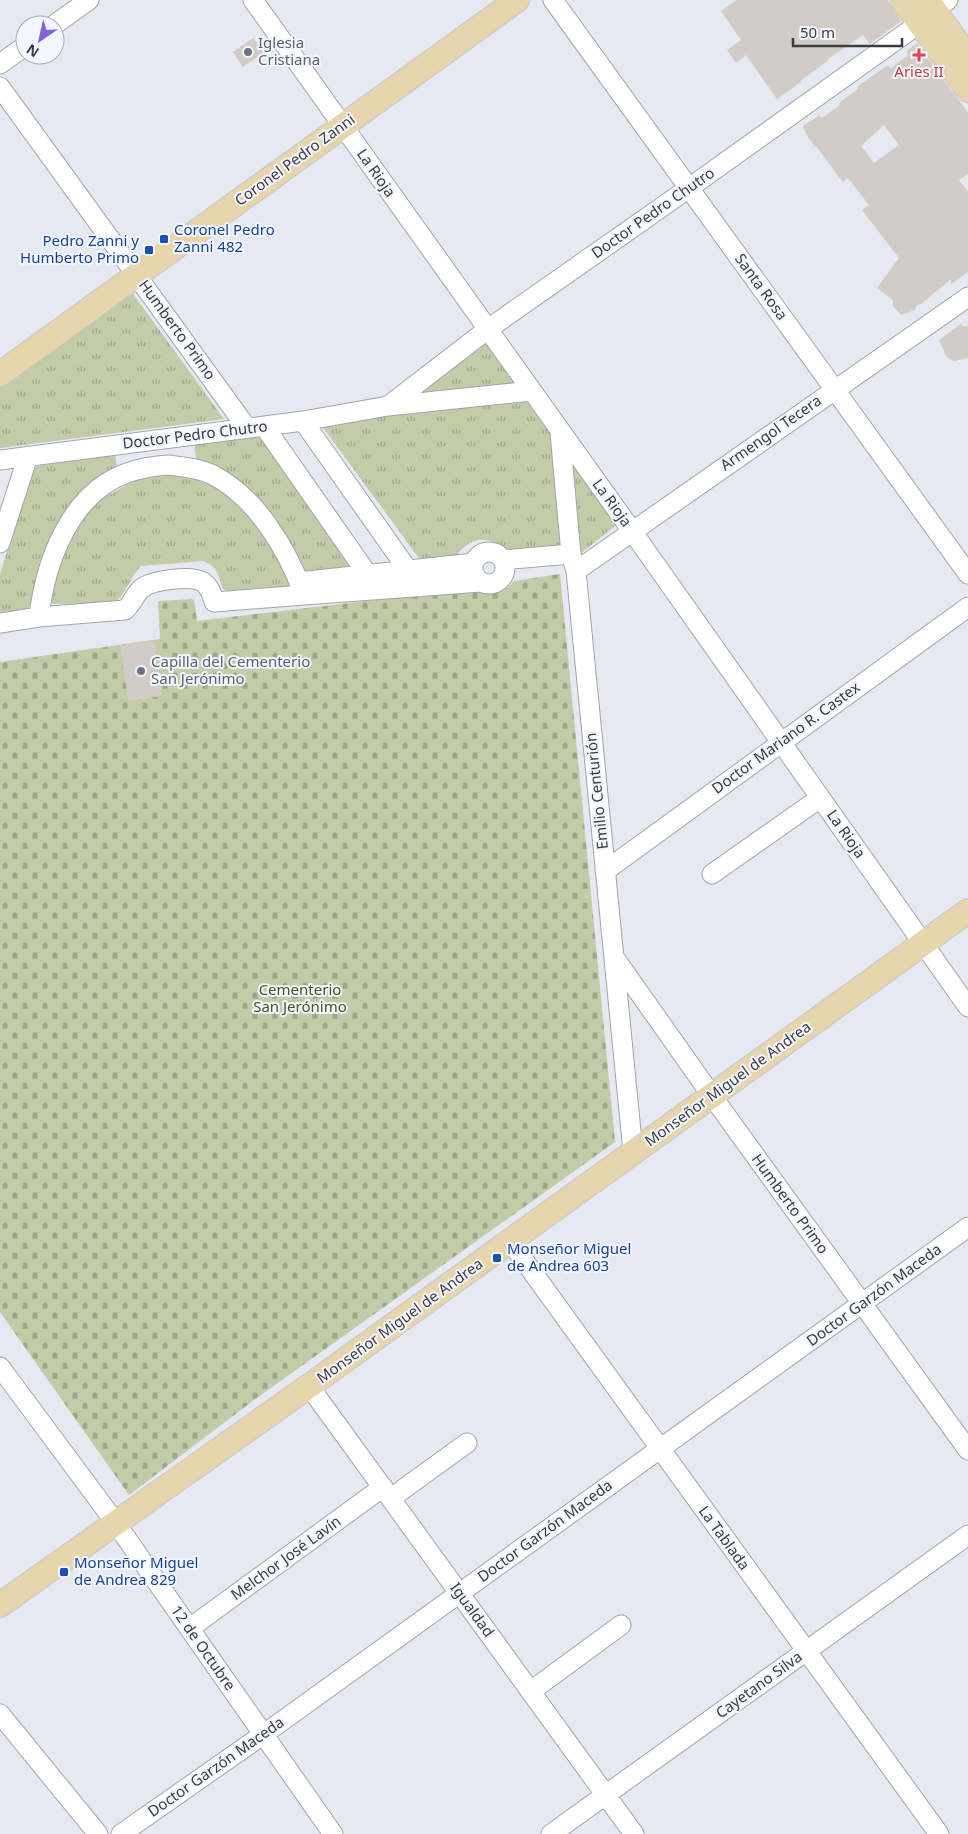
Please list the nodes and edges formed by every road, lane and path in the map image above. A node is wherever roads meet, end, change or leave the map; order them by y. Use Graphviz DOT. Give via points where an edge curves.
graph roads {
  1 [pos="89,0"];
  2 [pos="253,0"];
  3 [pos="517,0"];
  4 [pos="553,0"];
  5 [pos="903,0"];
  6 [pos="932,8"];
  7 [pos="65,17"];
  8 [pos="15,53"];
  9 [pos="968,57"];
  10 [pos="0,64"];
  11 [pos="0,87"];
  12 [pos="968,90"];
  13 [pos="343,126"];
  14 [pos="689,188"];
  15 [pos="137,275"];
  16 [pos="968,297"];
  17 [pos="488,329"];
  18 [pos="0,374"];
  19 [pos="834,389"];
  20 [pos="532,391"];
  21 [pos="388,406"];
  22 [pos="303,421"];
  23 [pos="256,427"];
  24 [pos="560,430"];
  25 [pos="150,441"];
  26 [pos="28,456"];
  27 [pos="0,460"];
  28 [pos="153,466"];
  29 [pos="632,531"];
  30 [pos="0,543"];
  31 [pos="504,560"];
  32 [pos="573,562"];
  33 [pos="474,563"];
  34 [pos="407,570"];
  35 [pos="968,574"];
  36 [pos="368,575"];
  37 [pos="481,582"];
  38 [pos="420,587"];
  39 [pos="302,588"];
  40 [pos="381,589"];
  41 [pos="968,607"];
  42 [pos="39,617"];
  43 [pos="0,624"];
  44 [pos="781,742"];
  45 [pos="820,798"];
  46 [pos="605,870"];
  47 [pos="712,874"];
  48 [pos="968,911"];
  49 [pos="923,943"];
  50 [pos="614,956"];
  51 [pos="968,1008"];
  52 [pos="712,1096"];
  53 [pos="633,1152"];
  54 [pos="968,1227"];
  55 [pos="510,1241"];
  56 [pos="862,1303"];
  57 [pos="0,1366"];
  58 [pos="310,1386"];
  59 [pos="467,1443"];
  60 [pos="660,1449"];
  61 [pos="968,1450"];
  62 [pos="387,1493"];
  63 [pos="115,1522"];
  64 [pos="968,1535"];
  65 [pos="460,1593"];
  66 [pos="0,1605"];
  67 [pos="621,1625"];
  68 [pos="190,1628"];
  69 [pos="806,1651"];
  70 [pos="531,1692"];
  71 [pos="0,1714"];
  72 [pos="264,1734"];
  73 [pos="606,1795"];
  74 [pos="98,1834"];
  75 [pos="122,1834"];
  76 [pos="333,1834"];
  77 [pos="551,1834"];
  78 [pos="634,1834"];
  79 [pos="939,1834"];
  1 -- 7 [label="street"];
  2 -- 13 [label="street, La Rioja"];
  3 -- 13 [label="main road, Coronel Pedro Zanni"];
  4 -- 14 [label="street, Santa Rosa"];
  5 -- 6 [label="main road"];
  6 -- 9 [label="main road"];
  6 -- 12 [label="main road"];
  6 -- 14 [label="street, Doctor Pedro Chutro"];
  8 -- 10 [label="street"];
  11 -- 15 [label="street, Humberto Primo"];
  13 -- 15 [label="main road, Coronel Pedro Zanni"];
  13 -- 17 [label="street, La Rioja"];
  14 -- 17 [label="street, Doctor Pedro Chutro"];
  14 -- 19 [label="street, Santa Rosa"];
  15 -- 18 [label="main road, Coronel Pedro Zanni"];
  15 -- 23 [label="street, Humberto Primo"];
  16 -- 19 [label="street, Armengol Tecera"];
  17 -- 20 [label="street, La Rioja"];
  17 -- 21 [label="street, Doctor Pedro Chutro"];
  19 -- 29 [label="street, Armengol Tecera"];
  19 -- 35 [label="street, Santa Rosa"];
  20 -- 21 [label="street, Doctor Pedro Chutro"];
  20 -- 24 [label="street, La Rioja"];
  21 -- 22 [label="street, Doctor Pedro Chutro"];
  22 -- 23 [label="street, Doctor Pedro Chutro"];
  22 -- 34 [label="street"];
  23 -- 25 [label="street, Doctor Pedro Chutro"];
  23 -- 36 [label="street, Humberto Primo"];
  24 -- 29 [label="street, La Rioja"];
  24 -- 32 [label="street, Emilio Centurión"];
  25 -- 26 [label="street, Doctor Pedro Chutro"];
  25 -- 28 [label="street"];
  26 -- 27 [label="street, Doctor Pedro Chutro"];
  26 -- 30 [label="street"];
  28 -- 39 [label="street" via="190,467 211,474 230,486 270,530"];
  28 -- 42 [label="street" via="125,473 105,483 75,515 54,553"];
  29 -- 32 [label="street, Armengol Tecera"];
  29 -- 44 [label="street, La Rioja"];
  31 -- 32 [label="street"];
  31 -- 33 [label="street" via="495,553 485,552"];
  31 -- 37 [label="street" via="506,570 501,580 492,584"];
  32 -- 46 [label="street, Emilio Centurión"];
  33 -- 34 [label="street"];
  33 -- 37 [label="street" via="474,574"];
  34 -- 36 [label="street"];
  34 -- 38 [label="street"];
  36 -- 39 [label="street"];
  36 -- 40 [label="street, Humberto Primo"];
  37 -- 38 [label="street"];
  38 -- 40 [label="street"];
  39 -- 40 [label="street"];
  39 -- 42 [label="street" via="214,602 208,586 202,581 193,578 158,581 142,588 125,610"];
  41 -- 44 [label="street, Doctor Mariano R. Castex"];
  42 -- 43 [label="street"];
  44 -- 45 [label="street, La Rioja"];
  44 -- 46 [label="street, Doctor Mariano R. Castex"];
  45 -- 47 [label="street"];
  45 -- 49 [label="street, La Rioja"];
  46 -- 50 [label="street, Emilio Centurión"];
  48 -- 49 [label="main road, Monseñor Miguel de Andrea"];
  49 -- 51 [label="street, La Rioja"];
  49 -- 52 [label="main road, Monseñor Miguel de Andrea"];
  50 -- 52 [label="street, Humberto Primo"];
  50 -- 53 [label="street, Emilio Centurión"];
  52 -- 53 [label="main road, Monseñor Miguel de Andrea"];
  52 -- 56 [label="street, Humberto Primo"];
  53 -- 55 [label="main road, Monseñor Miguel de Andrea"];
  54 -- 56 [label="street, Doctor Garzón Maceda"];
  55 -- 58 [label="main road, Monseñor Miguel de Andrea"];
  55 -- 60 [label="street, La Tablada"];
  56 -- 60 [label="street, Doctor Garzón Maceda"];
  56 -- 61 [label="street, Humberto Primo"];
  57 -- 63 [label="street, 12 de Octubre"];
  58 -- 62 [label="street, Igualdad"];
  58 -- 63 [label="main road, Monseñor Miguel de Andrea"];
  59 -- 62 [label="street, Melchor José Lavín"];
  60 -- 65 [label="street, Doctor Garzón Maceda"];
  60 -- 69 [label="street, La Tablada"];
  62 -- 65 [label="street, Igualdad"];
  62 -- 68 [label="street, Melchor José Lavín"];
  63 -- 66 [label="main road, Monseñor Miguel de Andrea"];
  63 -- 68 [label="street, 12 de Octubre"];
  64 -- 69 [label="street, Cayetano Silva"];
  65 -- 70 [label="street, Igualdad"];
  65 -- 72 [label="street, Doctor Garzón Maceda"];
  67 -- 70 [label="street"];
  68 -- 72 [label="street, 12 de Octubre"];
  69 -- 73 [label="street, Cayetano Silva"];
  69 -- 79 [label="street, La Tablada"];
  70 -- 73 [label="street, Igualdad"];
  71 -- 74 [label="street"];
  72 -- 75 [label="street, Doctor Garzón Maceda"];
  72 -- 76 [label="street, 12 de Octubre"];
  73 -- 77 [label="street, Cayetano Silva"];
  73 -- 78 [label="street, Igualdad"];
}
